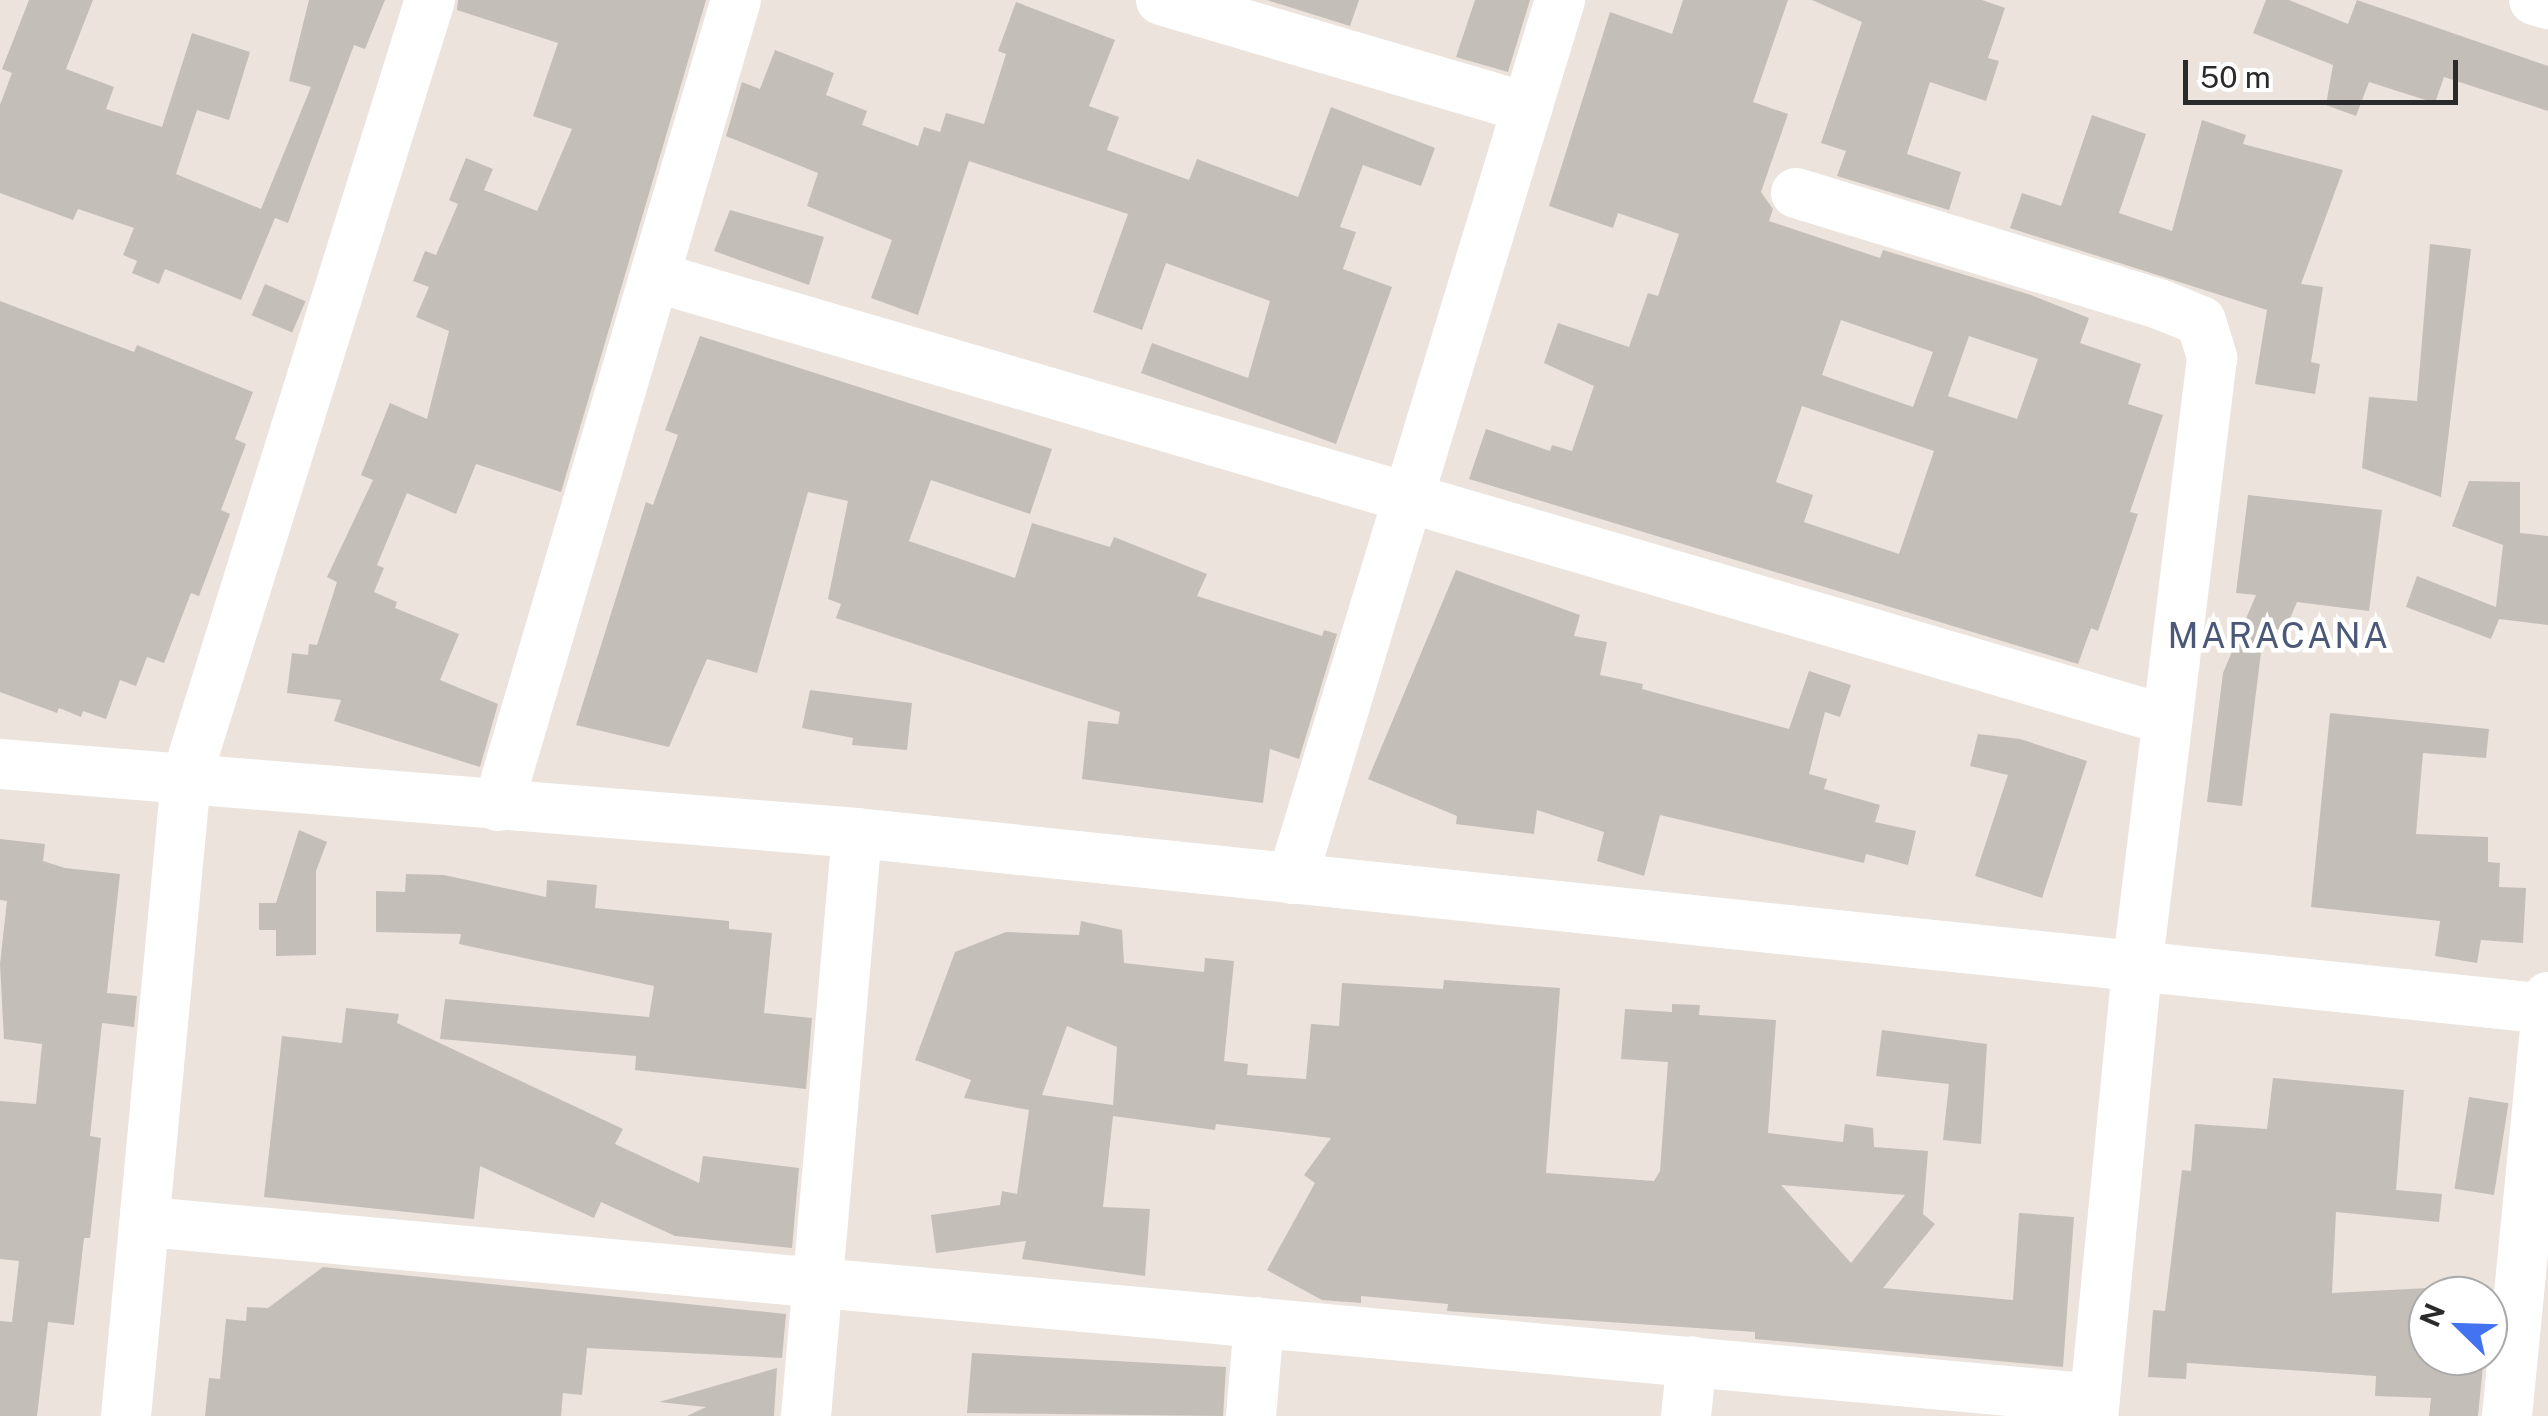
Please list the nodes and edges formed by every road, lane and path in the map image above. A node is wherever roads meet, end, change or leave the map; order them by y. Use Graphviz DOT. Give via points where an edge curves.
graph roads {
  1 [pos="430,0"];
  2 [pos="736,0"];
  3 [pos="1161,0"];
  4 [pos="1560,0"];
  5 [pos="2534,0"];
  6 [pos="2548,4"];
  7 [pos="1527,108"];
  8 [pos="1796,193"];
  9 [pos="655,277"];
  10 [pos="1408,499"];
  11 [pos="2167,720"];
  12 [pos="0,764"];
  13 [pos="186,779"];
  14 [pos="498,806"];
  15 [pos="858,833"];
  16 [pos="1292,879"];
  17 [pos="2137,969"];
  18 [pos="2547,1005"];
  19 [pos="148,1222"];
  20 [pos="820,1282"];
  21 [pos="1259,1322"];
  22 [pos="1692,1361"];
  23 [pos="2094,1408"];
  24 [pos="126,1416"];
  25 [pos="806,1416"];
  26 [pos="1251,1416"];
  27 [pos="1686,1416"];
  28 [pos="2507,1416"];
  1 -- 13 [label="street"];
  2 -- 9 [label="street"];
  3 -- 7 [label="street"];
  4 -- 7 [label="street"];
  5 -- 6 [label="street"];
  7 -- 10 [label="street"];
  8 -- 11 [label="street" via="2201,322 2212,358"];
  9 -- 10 [label="street"];
  9 -- 14 [label="street"];
  10 -- 11 [label="street"];
  10 -- 16 [label="street"];
  11 -- 17 [label="street"];
  12 -- 13 [label="street"];
  13 -- 14 [label="street"];
  13 -- 19 [label="street"];
  14 -- 15 [label="street"];
  15 -- 16 [label="street"];
  15 -- 20 [label="street"];
  16 -- 17 [label="street"];
  17 -- 18 [label="street"];
  17 -- 23 [label="street"];
  18 -- 28 [label="street"];
  19 -- 20 [label="street"];
  19 -- 24 [label="street"];
  20 -- 21 [label="street"];
  20 -- 25 [label="street"];
  21 -- 22 [label="street"];
  21 -- 26 [label="street"];
  22 -- 23 [label="street"];
  22 -- 27 [label="street"];
}
